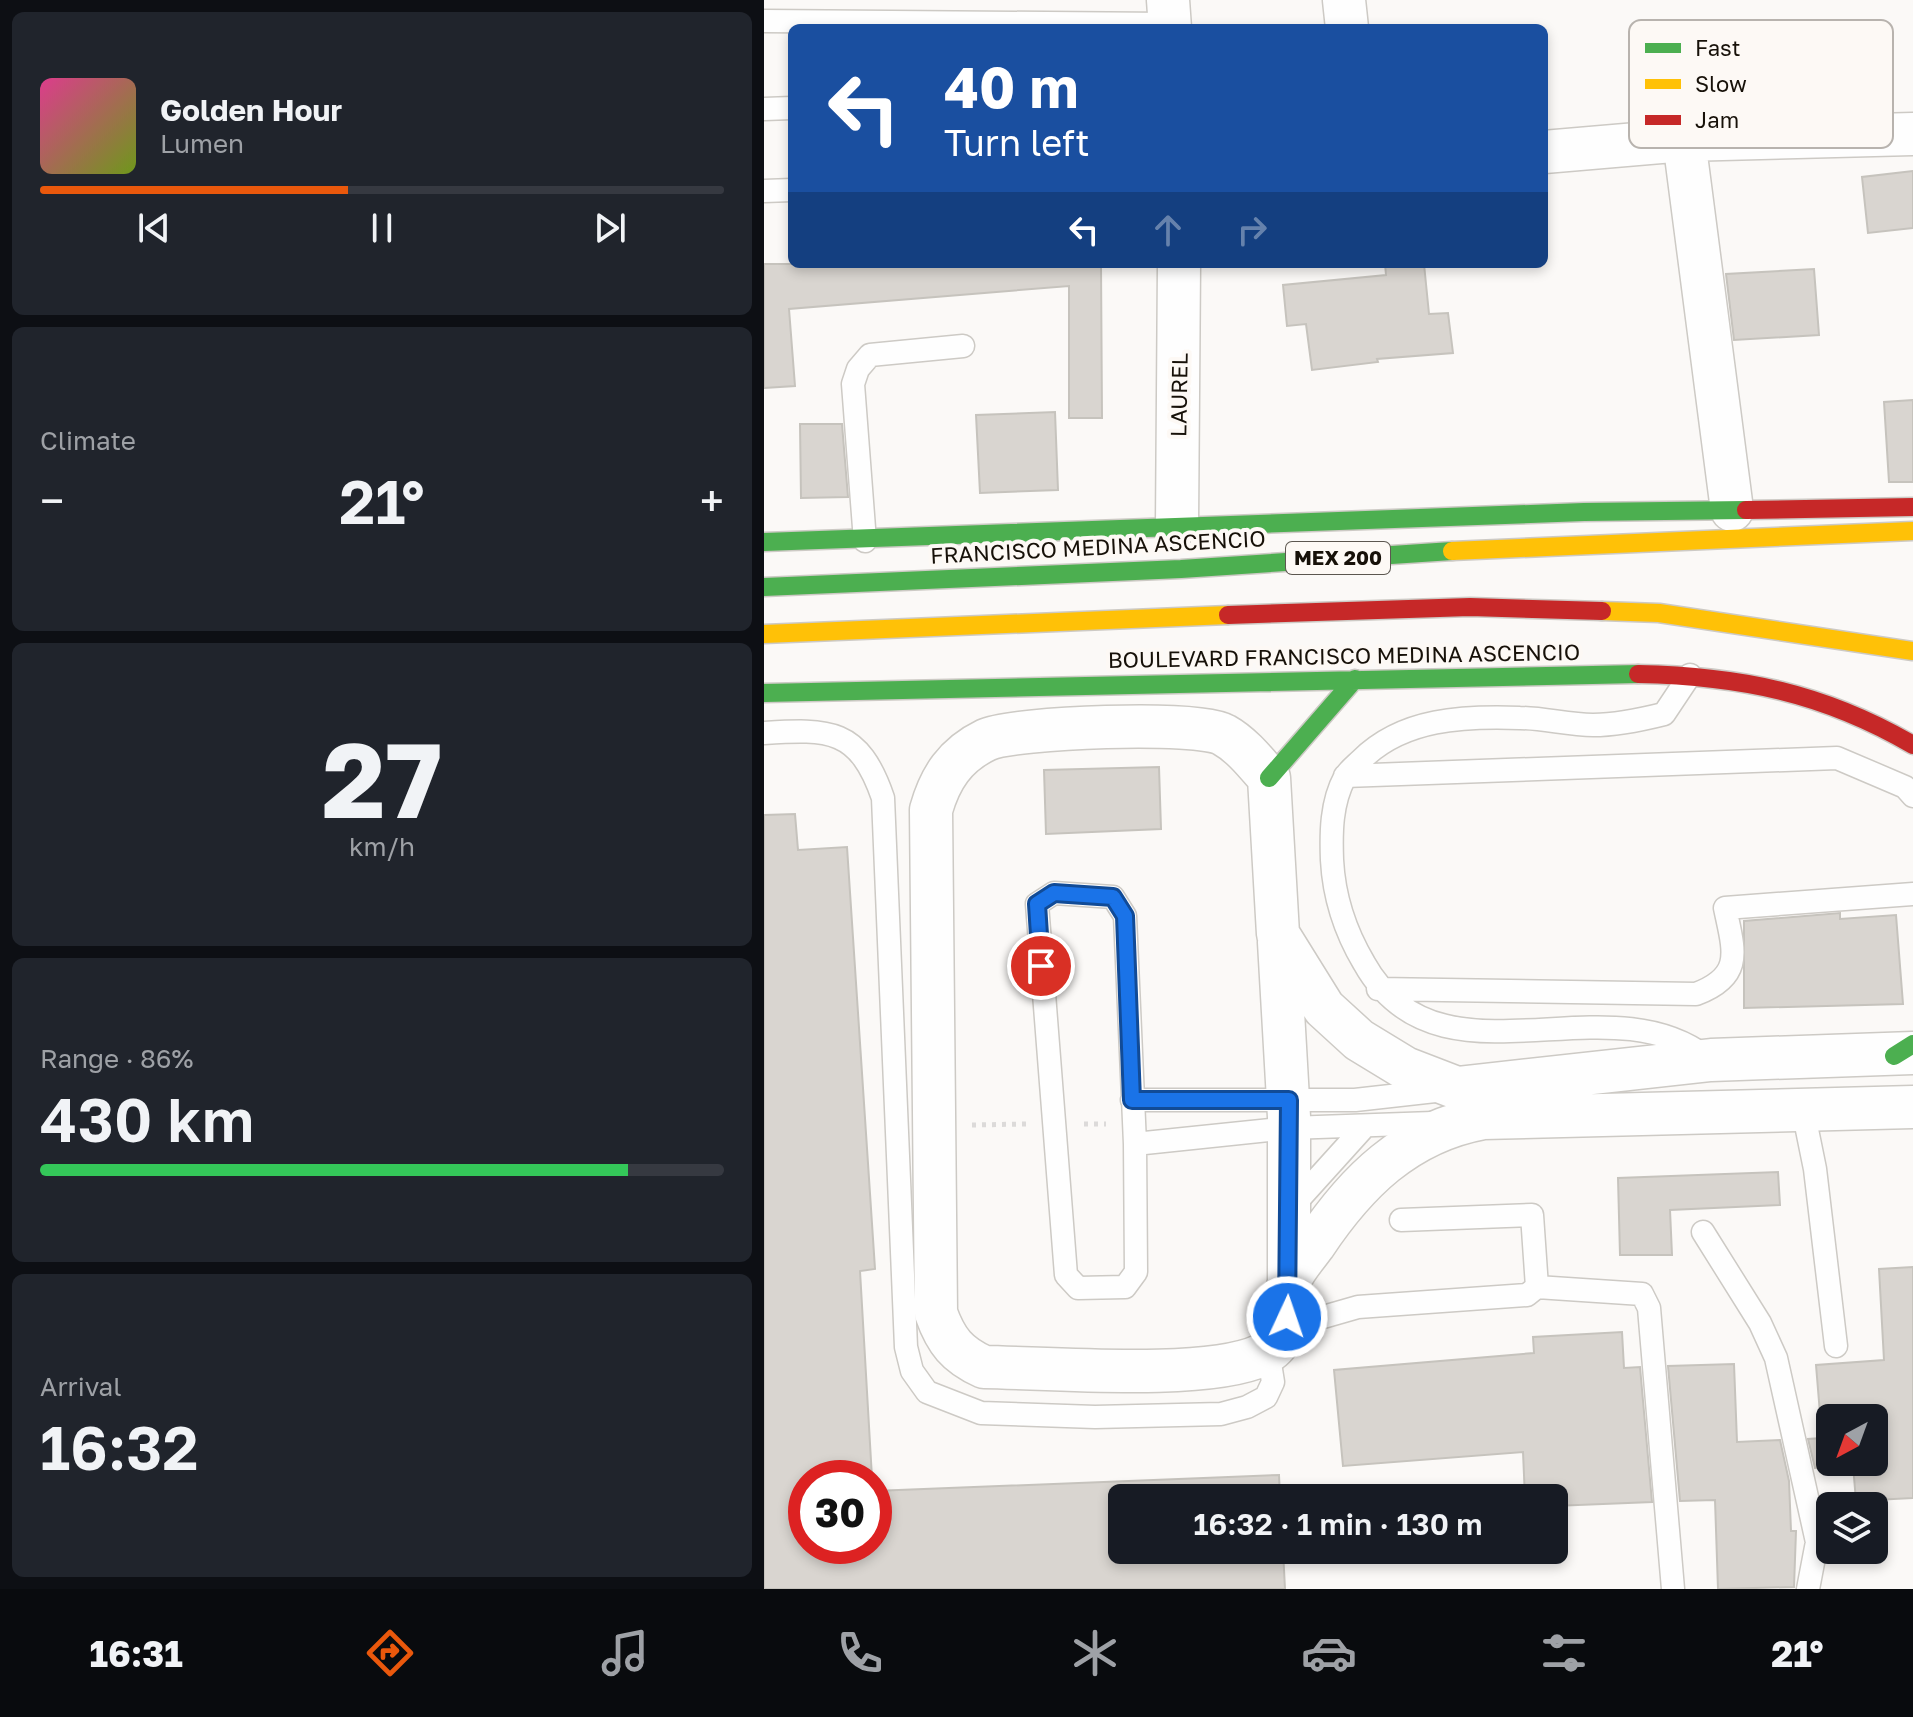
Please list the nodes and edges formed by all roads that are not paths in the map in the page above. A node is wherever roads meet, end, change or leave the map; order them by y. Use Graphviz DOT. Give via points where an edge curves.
graph roads {
  1 [pos="1344,0"];
  2 [pos="1169,17"];
  3 [pos="764,21"];
  4 [pos="1347,24"];
  5 [pos="788,108"];
  6 [pos="764,109"];
  7 [pos="1913,134"];
  8 [pos="1893,135"];
  9 [pos="1629,145"];
  10 [pos="1685,148"];
  11 [pos="1548,152"];
  12 [pos="788,190"];
  13 [pos="764,191"];
  14 [pos="1179,268"];
  15 [pos="963,346"];
  16 [pos="1913,507"];
  17 [pos="1732,510"];
  18 [pos="1177,525"];
  19 [pos="1913,534"];
  20 [pos="865,541"];
  21 [pos="764,542"];
  22 [pos="764,587"];
  23 [pos="764,634"];
  24 [pos="1913,651"];
  25 [pos="1690,675"];
  26 [pos="1355,679"];
  27 [pos="764,693"];
  28 [pos="764,733"];
  29 [pos="1913,745"];
  30 [pos="1345,776"];
  31 [pos="1269,778"];
  32 [pos="1913,796"];
  33 [pos="1913,894"];
  34 [pos="1278,934"];
  35 [pos="1378,989"];
  36 [pos="1907,1051"];
  37 [pos="1711,1060"];
  38 [pos="1132,1100"];
  39 [pos="1458,1105"];
  40 [pos="1913,1107"];
  41 [pos="1803,1110"];
  42 [pos="1289,1114"];
  43 [pos="1365,1126"];
  44 [pos="1135,1144"];
  45 [pos="1289,1210"];
  46 [pos="1401,1220"];
  47 [pos="1703,1232"];
  48 [pos="1289,1281"];
  49 [pos="1537,1287"];
  50 [pos="1276,1340"];
  51 [pos="1836,1346"];
  52 [pos="1673,1589"];
  53 [pos="1808,1589"];
  1 -- 4 [label="street"];
  2 -- 3 [label="lane"];
  5 -- 6 [label="lane"];
  7 -- 8 [label="street"];
  9 -- 11 [label="street"];
  10 -- 17 [label="street"];
  12 -- 13 [label="lane"];
  14 -- 18 [label="street, LAUREL"];
  15 -- 20 [label="lane" via="870,355 858,369 853,384"];
  16 -- 17 [label="main road, FRANCISCO MEDINA ASCENCIO"];
  17 -- 18 [label="main road, FRANCISCO MEDINA ASCENCIO"];
  18 -- 20 [label="main road, FRANCISCO MEDINA ASCENCIO"];
  19 -- 22 [label="main road, FRANCISCO MEDINA ASCENCIO / MEX 200" via="1872,531"];
  20 -- 21 [label="main road, FRANCISCO MEDINA ASCENCIO"];
  23 -- 24 [label="main road" via="1470,607 1659,613"];
  25 -- 26 [label="main road, BOULEVARD FRANCISCO MEDINA ASCENCIO"];
  25 -- 29 [label="main road, BOULEVARD FRANCISCO MEDINA ASCENCIO" via="1793,691"];
  25 -- 30 [label="lane" via="1664,714 1591,725 1523,718 1440,719 1378,743"];
  26 -- 27 [label="main road, BOULEVARD FRANCISCO MEDINA ASCENCIO"];
  26 -- 31 [label="main road"];
  28 -- 50 [label="lane" via="818,730 841,738 860,753 883,798 906,1347 912,1371 927,1392 981,1413 1221,1414 1266,1397 1273,1382"];
  30 -- 32 [label="lane" via="1837,758 1905,787"];
  30 -- 35 [label="lane" via="1331,824 1333,882 1346,932"];
  31 -- 34 [label="street"];
  31 -- 50 [label="street" via="1223,734 1186,725 1006,734 974,747 949,768 935,795 929,842 936,1313 944,1336 961,1357 984,1367 1162,1370 1208,1367"];
  33 -- 35 [label="lane" via="1725,908 1733,958 1729,973 1718,986 1696,994"];
  34 -- 39 [label="street" via="1324,1008 1342,1027"];
  34 -- 42 [label="street"];
  35 -- 37 [label="lane" via="1429,1024 1461,1031 1635,1029 1678,1038"];
  36 -- 37 [label="street"];
  37 -- 39 [label="street"];
  38 -- 42 [label="lane"];
  38 -- 44 [label="lane"];
  38 -- 44 [label="lane" via="1125,916 1113,897 1054,893 1037,904 1066,1275 1078,1288 1125,1287 1136,1272"];
  39 -- 41 [label="street" via="1483,1118"];
  39 -- 42 [label="lane" via="1355,1100"];
  39 -- 43 [label="lane"];
  39 -- 48 [label="street" via="1376,1168"];
  40 -- 41 [label="street"];
  41 -- 51 [label="lane"];
  42 -- 43 [label="lane"];
  42 -- 44 [label="lane"];
  42 -- 45 [label="street"];
  43 -- 45 [label="lane"];
  45 -- 48 [label="street"];
  46 -- 49 [label="lane" via="1532,1215"];
  47 -- 53 [label="lane" via="1776,1358 1817,1542"];
  48 -- 50 [label="street"];
  49 -- 50 [label="lane" via="1527,1295 1358,1307"];
  49 -- 52 [label="lane" via="1642,1294 1649,1308"];
}
